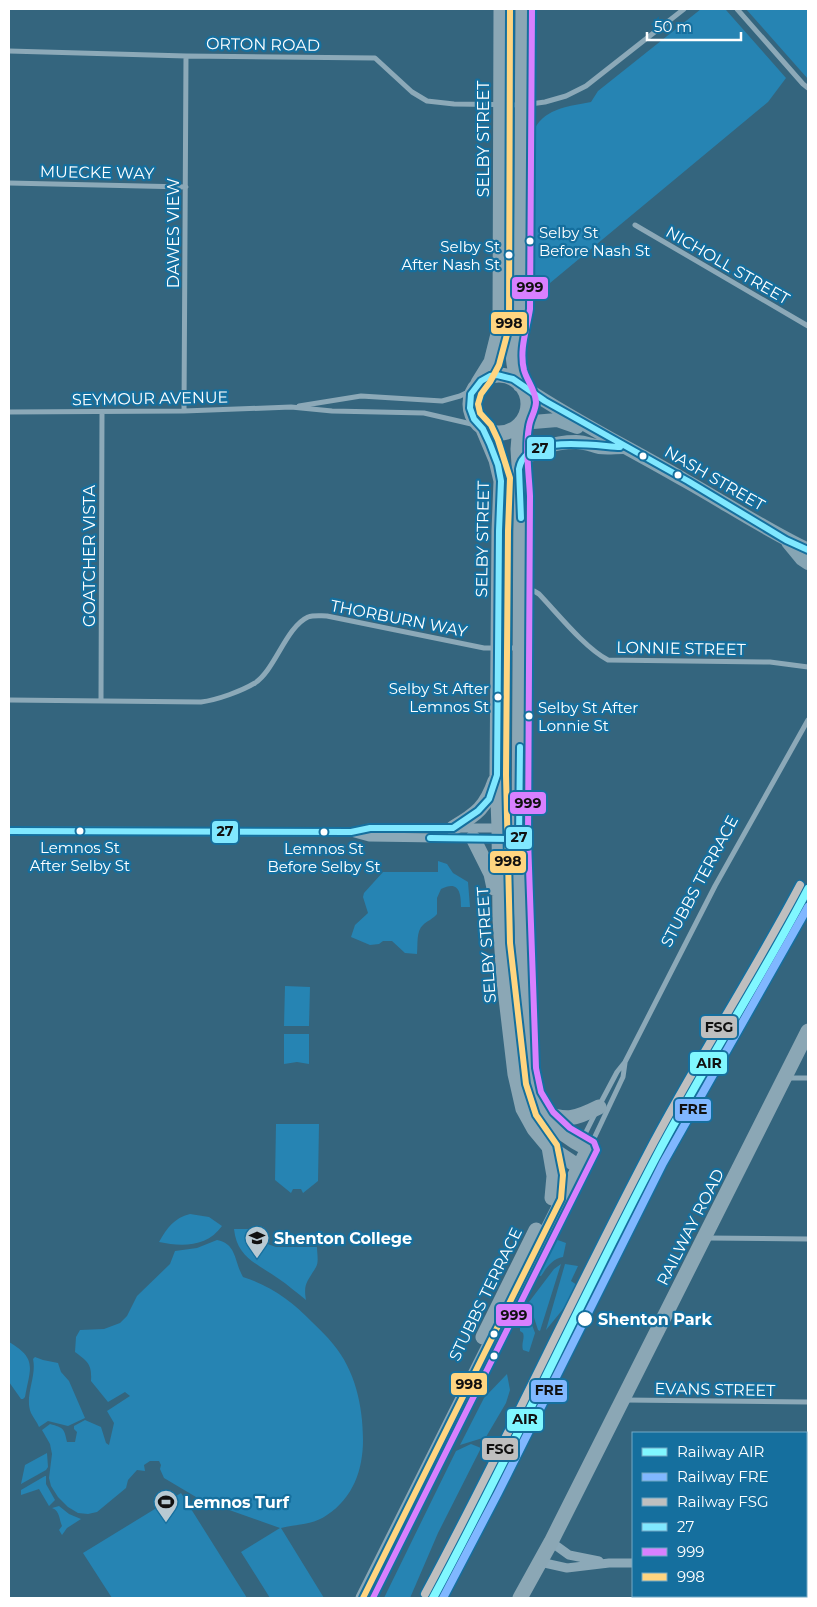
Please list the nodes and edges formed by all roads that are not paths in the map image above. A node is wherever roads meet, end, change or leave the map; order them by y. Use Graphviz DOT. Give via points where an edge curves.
graph roads {
  1 [pos="501,9"];
  2 [pos="522,9"];
  3 [pos="684,9"];
  4 [pos="737,9"];
  5 [pos="9,52"];
  6 [pos="186,56"];
  7 [pos="808,88"];
  8 [pos="501,104"];
  9 [pos="523,105"];
  10 [pos="9,183"];
  11 [pos="186,187"];
  12 [pos="635,225"];
  13 [pos="808,326"];
  14 [pos="476,386"];
  15 [pos="521,386"];
  16 [pos="291,408"];
  17 [pos="184,411"];
  18 [pos="9,412"];
  19 [pos="102,412"];
  20 [pos="520,423"];
  21 [pos="481,427"];
  22 [pos="626,447"];
  23 [pos="520,466"];
  24 [pos="786,540"];
  25 [pos="808,550"];
  26 [pos="808,563"];
  27 [pos="521,590"];
  28 [pos="498,648"];
  29 [pos="520,648"];
  30 [pos="808,667"];
  31 [pos="9,700"];
  32 [pos="102,701"];
  33 [pos="808,720"];
  34 [pos="497,774"];
  35 [pos="453,828"];
  36 [pos="9,831"];
  37 [pos="351,832"];
  38 [pos="499,833"];
  39 [pos="519,833"];
  40 [pos="473,838"];
  41 [pos="500,919"];
  42 [pos="808,1031"];
  43 [pos="625,1062"];
  44 [pos="785,1078"];
  45 [pos="808,1078"];
  46 [pos="599,1107"];
  47 [pos="542,1113"];
  48 [pos="549,1146"];
  49 [pos="584,1147"];
  50 [pos="575,1164"];
  51 [pos="552,1198"];
  52 [pos="704,1238"];
  53 [pos="808,1240"];
  54 [pos="622,1400"];
  55 [pos="808,1402"];
  56 [pos="551,1542"];
  57 [pos="540,1562"];
  58 [pos="610,1563"];
  59 [pos="632,1563"];
  60 [pos="353,1598"];
  61 [pos="363,1598"];
  62 [pos="520,1598"];
  1 -- 8 [label="main road, SELBY STREET"];
  2 -- 9 [label="main road"];
  3 -- 9 [label="street, ORTON ROAD" via="586,86 555,99"];
  4 -- 7 [label="street"];
  5 -- 6 [label="street, ORTON ROAD"];
  6 -- 8 [label="street, ORTON ROAD" via="376,58 412,92 427,101"];
  6 -- 11 [label="street, DAWES VIEW"];
  8 -- 9 [label="street, ORTON ROAD"];
  8 -- 14 [label="main road, SELBY STREET" via="500,326 491,362"];
  9 -- 15 [label="main road" via="521,310 513,352"];
  10 -- 11 [label="street, MUECKE WAY"];
  11 -- 17 [label="street, DAWES VIEW"];
  12 -- 13 [label="street, NICHOLL STREET"];
  14 -- 15 [label="main road" via="487,377 501,375"];
  14 -- 16 [label="street, SEYMOUR AVENUE" via="460,396 442,401 361,396"];
  14 -- 21 [label="main road" via="470,397 470,407 472,417"];
  15 -- 20 [label="main road" via="528,405"];
  15 -- 22 [label="main road, NASH STREET"];
  16 -- 17 [label="street, SEYMOUR AVENUE"];
  16 -- 21 [label="street, SEYMOUR AVENUE" via="424,413"];
  17 -- 19 [label="street, SEYMOUR AVENUE"];
  18 -- 19 [label="street, SEYMOUR AVENUE"];
  19 -- 32 [label="street, GOATCHER VISTA"];
  20 -- 21 [label="main road" via="511,430 494,433"];
  20 -- 22 [label="main road, NASH STREET" via="563,421"];
  20 -- 23 [label="main road, SELBY STREET"];
  21 -- 28 [label="main road, SELBY STREET" via="501,478"];
  22 -- 23 [label="main road" via="563,443 531,453"];
  22 -- 24 [label="main road, NASH STREET"];
  23 -- 27 [label="main road, SELBY STREET"];
  24 -- 25 [label="main road, NASH STREET"];
  24 -- 26 [label="main road, NASH STREET"];
  27 -- 29 [label="main road, SELBY STREET"];
  27 -- 30 [label="street, LONNIE STREET" via="539,594 588,645 608,660 770,662"];
  28 -- 29 [label="street, THORBURN WAY"];
  28 -- 32 [label="street, THORBURN WAY" via="484,648 327,616 310,616 297,626 264,674 255,682 216,700"];
  28 -- 34 [label="main road, SELBY STREET"];
  29 -- 39 [label="main road, SELBY STREET"];
  31 -- 32 [label="street, THORBURN WAY"];
  33 -- 43 [label="street, STUBBS TERRACE" via="718,880"];
  34 -- 35 [label="main road" via="489,799"];
  34 -- 38 [label="main road, SELBY STREET"];
  35 -- 37 [label="street" via="370,828"];
  35 -- 38 [label="street"];
  36 -- 37 [label="street"];
  37 -- 40 [label="street" via="369,837"];
  38 -- 39 [label="street"];
  38 -- 40 [label="street"];
  38 -- 41 [label="main road, SELBY STREET"];
  39 -- 47 [label="main road, SELBY STREET" via="527,1070 531,1093"];
  40 -- 41 [label="main road" via="491,874"];
  41 -- 48 [label="main road, SELBY STREET" via="517,1086 528,1119"];
  42 -- 44 [label="main road, RAILWAY ROAD"];
  43 -- 46 [label="street, STUBBS TERRACE"];
  43 -- 49 [label="street, STUBBS TERRACE" via="622,1077"];
  44 -- 45 [label="street"];
  44 -- 52 [label="main road, RAILWAY ROAD"];
  46 -- 47 [label="main road" via="572,1118 562,1119"];
  46 -- 49 [label="street, STUBBS TERRACE"];
  47 -- 49 [label="main road, SELBY STREET" via="554,1126"];
  48 -- 50 [label="main road, SELBY STREET"];
  48 -- 51 [label="main road" via="554,1176"];
  49 -- 50 [label="main road, STUBBS TERRACE"];
  50 -- 51 [label="main road, STUBBS TERRACE"];
  50 -- 61 [label="main road, STUBBS TERRACE"];
  51 -- 60 [label="main road, STUBBS TERRACE"];
  52 -- 53 [label="street"];
  52 -- 54 [label="main road, RAILWAY ROAD"];
  54 -- 55 [label="street, EVANS STREET"];
  54 -- 56 [label="main road, RAILWAY ROAD"];
  56 -- 57 [label="main road, RAILWAY ROAD"];
  56 -- 58 [label="street" via="570,1555"];
  57 -- 58 [label="street" via="567,1568"];
  57 -- 62 [label="main road, RAILWAY ROAD"];
  58 -- 59 [label="street"];
}
